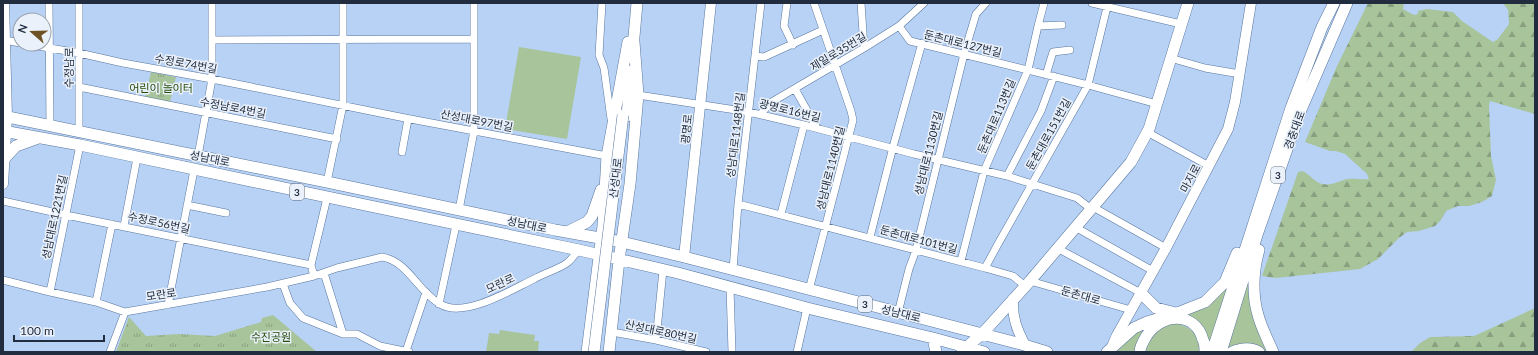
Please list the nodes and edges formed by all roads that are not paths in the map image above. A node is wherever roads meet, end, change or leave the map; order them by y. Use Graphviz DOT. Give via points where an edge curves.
graph roads {
  1 [pos="4,3"];
  2 [pos="79,3"];
  3 [pos="212,3"];
  4 [pos="343,3"];
  5 [pos="474,3"];
  6 [pos="602,3"];
  7 [pos="631,3"];
  8 [pos="637,3"];
  9 [pos="711,3"];
  10 [pos="761,3"];
  11 [pos="787,3"];
  12 [pos="814,3"];
  13 [pos="860,3"];
  14 [pos="924,3"];
  15 [pos="986,3"];
  16 [pos="1044,3"];
  17 [pos="1092,3"];
  18 [pos="1188,3"];
  19 [pos="1251,3"];
  20 [pos="1334,3"];
  21 [pos="1347,3"];
  22 [pos="1108,5"];
  23 [pos="1181,24"];
  24 [pos="1062,25"];
  25 [pos="899,26"];
  26 [pos="1038,26"];
  27 [pos="823,30"];
  28 [pos="473,38"];
  29 [pos="343,39"];
  30 [pos="5,40"];
  31 [pos="212,40"];
  32 [pos="12,41"];
  33 [pos="631,42"];
  34 [pos="922,43"];
  35 [pos="793,45"];
  36 [pos="52,48"];
  37 [pos="864,48"];
  38 [pos="1070,50"];
  39 [pos="49,52"];
  40 [pos="79,53"];
  41 [pos="964,54"];
  42 [pos="755,56"];
  43 [pos="1170,58"];
  44 [pos="835,65"];
  45 [pos="1028,70"];
  46 [pos="1240,74"];
  47 [pos="1050,75"];
  48 [pos="212,79"];
  49 [pos="1088,85"];
  50 [pos="79,87"];
  51 [pos="795,89"];
  52 [pos="638,96"];
  53 [pos="1157,104"];
  54 [pos="343,105"];
  55 [pos="700,105"];
  56 [pos="206,112"];
  57 [pos="749,112"];
  58 [pos="1300,112"];
  59 [pos="761,114"];
  60 [pos="625,115"];
  61 [pos="5,117"];
  62 [pos="408,119"];
  63 [pos="804,125"];
  64 [pos="50,126"];
  65 [pos="817,128"];
  66 [pos="5,131"];
  67 [pos="474,131"];
  68 [pos="613,131"];
  69 [pos="79,132"];
  70 [pos="1147,132"];
  71 [pos="849,136"];
  72 [pos="40,138"];
  73 [pos="337,138"];
  74 [pos="80,145"];
  75 [pos="893,148"];
  76 [pos="402,152"];
  77 [pos="198,156"];
  78 [pos="607,156"];
  79 [pos="5,158"];
  80 [pos="137,158"];
  81 [pos="938,160"];
  82 [pos="1272,165"];
  83 [pos="1209,166"];
  84 [pos="194,170"];
  85 [pos="984,170"];
  86 [pos="1007,176"];
  87 [pos="327,182"];
  88 [pos="606,182"];
  89 [pos="3,184"];
  90 [pos="1032,184"];
  91 [pos="327,198"];
  92 [pos="3,201"];
  93 [pos="738,204"];
  94 [pos="187,205"];
  95 [pos="1092,208"];
  96 [pos="459,210"];
  97 [pos="226,213"];
  98 [pos="781,214"];
  99 [pos="66,215"];
  100 [pos="112,224"];
  101 [pos="456,225"];
  102 [pos="124,226"];
  103 [pos="826,227"];
  104 [pos="1075,227"];
  105 [pos="567,232"];
  106 [pos="870,237"];
  107 [pos="181,238"];
  108 [pos="601,239"];
  109 [pos="622,242"];
  110 [pos="1057,248"];
  111 [pos="1166,248"];
  112 [pos="916,250"];
  113 [pos="589,252"];
  114 [pos="684,257"];
  115 [pos="619,260"];
  116 [pos="961,261"];
  117 [pos="311,265"];
  118 [pos="986,268"];
  119 [pos="663,270"];
  120 [pos="732,270"];
  121 [pos="1153,271"];
  122 [pos="324,273"];
  123 [pos="314,276"];
  124 [pos="3,280"];
  125 [pos="283,284"];
  126 [pos="1027,284"];
  127 [pos="730,287"];
  128 [pos="810,290"];
  129 [pos="50,292"];
  130 [pos="426,292"];
  131 [pos="1141,293"];
  132 [pos="1013,299"];
  133 [pos="96,302"];
  134 [pos="439,304"];
  135 [pos="168,305"];
  136 [pos="806,308"];
  137 [pos="1131,310"];
  138 [pos="125,312"];
  139 [pos="898,313"];
  140 [pos="1177,313"];
  141 [pos="612,332"];
  142 [pos="343,334"];
  143 [pos="982,334"];
  144 [pos="933,338"];
  145 [pos="656,340"];
  146 [pos="1025,345"];
  147 [pos="683,349"];
  148 [pos="964,351"];
  149 [pos="1109,351"];
  150 [pos="110,352"];
  151 [pos="408,352"];
  152 [pos="587,352"];
  153 [pos="594,352"];
  154 [pos="602,352"];
  155 [pos="609,352"];
  156 [pos="706,352"];
  157 [pos="732,352"];
  158 [pos="797,352"];
  159 [pos="936,352"];
  160 [pos="984,352"];
  161 [pos="1047,352"];
  162 [pos="1140,352"];
  163 [pos="1205,352"];
  164 [pos="1212,352"];
  165 [pos="1221,352"];
  166 [pos="1232,352"];
  167 [pos="1259,352"];
  168 [pos="1273,352"];
  1 -- 30 [label="main road"];
  2 -- 40 [label="street, 수정남로"];
  3 -- 31 [label="street"];
  4 -- 29 [label="street"];
  5 -- 28 [label="street"];
  6 -- 68 [label="street" via="599,55 604,68"];
  7 -- 33 [label="main road, 산성대로"];
  8 -- 33 [label="main road, 산성대로"];
  9 -- 55 [label="main road, 광명로"];
  10 -- 42 [label="street, 성남대로1148번길"];
  11 -- 35 [label="street" via="784,26"];
  12 -- 27 [label="street, 성남대로1140번길"];
  13 -- 37 [label="street"];
  14 -- 25 [label="street, 제일로35번길"];
  15 -- 41 [label="street, 성남대로1130번길" via="976,14"];
  16 -- 26 [label="street"];
  17 -- 22 [label="street"];
  18 -- 23 [label="main road"];
  19 -- 46 [label="main road, 마지로"];
  20 -- 82 [label="main road, 경충대로 / 3" via="1322,27"];
  21 -- 58 [label="main road, 경충대로 / 3"];
  22 -- 23 [label="street"];
  22 -- 49 [label="street, 둔촌대로151번길"];
  23 -- 43 [label="main road"];
  24 -- 26 [label="street"];
  25 -- 34 [label="street, 둔촌대로127번길" via="910,41"];
  25 -- 37 [label="street, 제일로35번길"];
  26 -- 45 [label="street"];
  27 -- 35 [label="street"];
  27 -- 44 [label="street, 성남대로1140번길"];
  28 -- 29 [label="street"];
  28 -- 67 [label="street"];
  29 -- 31 [label="street"];
  29 -- 54 [label="street"];
  30 -- 32 [label="street"];
  30 -- 61 [label="main road"];
  31 -- 48 [label="street"];
  33 -- 52 [label="main road"];
  33 -- 60 [label="main road, 산성대로"];
  33 -- 68 [label="main road"];
  34 -- 41 [label="street, 둔촌대로127번길"];
  34 -- 75 [label="street"];
  35 -- 42 [label="street" via="764,57"];
  36 -- 40 [label="street, 수정로74번길"];
  37 -- 44 [label="street, 제일로35번길"];
  38 -- 47 [label="street" via="1053,52"];
  39 -- 64 [label="street"];
  40 -- 48 [label="street, 수정로74번길"];
  40 -- 50 [label="street, 수정남로"];
  41 -- 45 [label="street, 둔촌대로127번길"];
  41 -- 81 [label="street, 성남대로1130번길"];
  42 -- 57 [label="street, 성남대로1148번길"];
  43 -- 46 [label="street"];
  43 -- 53 [label="main road"];
  44 -- 51 [label="street, 제일로35번길"];
  44 -- 71 [label="street, 성남대로1140번길" via="853,120"];
  45 -- 47 [label="street, 둔촌대로127번길"];
  45 -- 85 [label="street, 둔촌대로113번길"];
  46 -- 83 [label="main road, 마지로" via="1228,128"];
  47 -- 49 [label="street, 둔촌대로127번길"];
  47 -- 86 [label="street" via="1041,111"];
  48 -- 54 [label="street, 수정로74번길"];
  48 -- 56 [label="street"];
  49 -- 53 [label="street, 둔촌대로127번길"];
  49 -- 90 [label="street, 둔촌대로151번길"];
  50 -- 56 [label="street, 수정남로4번길"];
  50 -- 69 [label="street, 수정남로"];
  51 -- 59 [label="street, 제일로35번길" via="770,103"];
  51 -- 65 [label="street"];
  52 -- 55 [label="street"];
  52 -- 109 [label="main road"];
  53 -- 70 [label="main road"];
  54 -- 62 [label="street, 산성대로97번길"];
  54 -- 73 [label="street"];
  55 -- 57 [label="street, 광명로16번길"];
  55 -- 114 [label="main road, 광명로"];
  56 -- 73 [label="street, 수정남로4번길"];
  56 -- 77 [label="street"];
  57 -- 59 [label="street, 광명로16번길"];
  57 -- 93 [label="street, 성남대로1148번길"];
  58 -- 165 [label="main road, 경충대로 / 3" via="1257,235"];
  58 -- 168 [label="main road" via="1256,260 1254,299"];
  59 -- 63 [label="street, 광명로16번길"];
  60 -- 153 [label="main road, 산성대로, bridge"];
  60 -- 154 [label="main road, 산성대로" via="620,188"];
  61 -- 64 [label="main road, 성남대로 / 3"];
  61 -- 66 [label="main road"];
  62 -- 67 [label="street, 산성대로97번길"];
  62 -- 76 [label="street"];
  63 -- 65 [label="street, 광명로16번길"];
  63 -- 98 [label="street"];
  64 -- 69 [label="main road, 성남대로 / 3"];
  65 -- 71 [label="street, 광명로16번길"];
  66 -- 72 [label="main road, 성남대로 / 3"];
  66 -- 79 [label="main road"];
  67 -- 78 [label="street, 산성대로97번길"];
  67 -- 96 [label="street"];
  68 -- 78 [label="main road"];
  69 -- 77 [label="main road, 성남대로 / 3"];
  70 -- 83 [label="street"];
  70 -- 95 [label="main road" via="1131,162"];
  71 -- 75 [label="street, 둔촌대로113번길"];
  71 -- 103 [label="street, 성남대로1140번길"];
  72 -- 74 [label="main road, 성남대로 / 3"];
  72 -- 79 [label="main road" via="16,146"];
  73 -- 87 [label="street"];
  74 -- 80 [label="main road, 성남대로 / 3"];
  74 -- 99 [label="street, 성남대로1221번길"];
  75 -- 81 [label="street, 둔촌대로113번길"];
  75 -- 106 [label="street, 둔촌대로101번길"];
  77 -- 87 [label="main road, 성남대로 / 3"];
  78 -- 88 [label="main road"];
  79 -- 89 [label="main road"];
  80 -- 84 [label="main road, 성남대로 / 3"];
  80 -- 102 [label="street"];
  81 -- 85 [label="street, 둔촌대로113번길"];
  81 -- 112 [label="street, 성남대로1130번길"];
  82 -- 140 [label="main road" via="1225,282 1205,302"];
  82 -- 164 [label="main road, 경충대로 / 3"];
  83 -- 111 [label="main road, 마지로"];
  84 -- 91 [label="main road, 성남대로 / 3"];
  84 -- 94 [label="street"];
  85 -- 86 [label="street, 둔촌대로113번길"];
  85 -- 116 [label="street, 둔촌대로101번길"];
  86 -- 90 [label="street, 둔촌대로113번길"];
  87 -- 96 [label="main road, 성남대로 / 3"];
  88 -- 105 [label="main road" via="592,216 587,222"];
  88 -- 108 [label="main road"];
  90 -- 95 [label="street, 둔촌대로113번길" via="1076,198"];
  90 -- 118 [label="street, 둔촌대로151번길"];
  91 -- 101 [label="main road, 성남대로 / 3"];
  91 -- 117 [label="street"];
  92 -- 99 [label="street, 수정로56번길"];
  93 -- 98 [label="street, 둔촌대로101번길"];
  93 -- 120 [label="street, 성남대로1148번길"];
  94 -- 97 [label="street"];
  94 -- 107 [label="street"];
  95 -- 104 [label="main road"];
  95 -- 111 [label="street"];
  96 -- 105 [label="main road, 성남대로 / 3"];
  98 -- 103 [label="street, 둔촌대로101번길"];
  99 -- 100 [label="street, 수정로56번길"];
  99 -- 129 [label="street, 성남대로1221번길"];
  100 -- 102 [label="street, 수정로56번길"];
  100 -- 133 [label="street"];
  101 -- 113 [label="main road, 성남대로 / 3"];
  101 -- 134 [label="street"];
  102 -- 107 [label="street, 수정로56번길"];
  103 -- 106 [label="street, 둔촌대로101번길"];
  103 -- 128 [label="street, 성남대로1140번길"];
  104 -- 110 [label="main road"];
  104 -- 121 [label="street"];
  105 -- 108 [label="main road, 성남대로 / 3"];
  106 -- 112 [label="street, 둔촌대로101번길"];
  107 -- 117 [label="street, 수정로56번길"];
  107 -- 135 [label="street"];
  108 -- 109 [label="main road, 성남대로 / 3"];
  108 -- 113 [label="main road"];
  109 -- 114 [label="main road, 성남대로 / 3"];
  109 -- 115 [label="main road"];
  110 -- 126 [label="main road"];
  110 -- 131 [label="street"];
  111 -- 121 [label="main road, 마지로"];
  112 -- 116 [label="street, 둔촌대로101번길"];
  112 -- 139 [label="street, 성남대로1130번길"];
  113 -- 115 [label="main road, 성남대로"];
  113 -- 134 [label="street, 모란로" via="489,301 464,308"];
  113 -- 152 [label="main road"];
  114 -- 120 [label="main road, 성남대로 / 3"];
  115 -- 119 [label="main road, 성남대로"];
  115 -- 141 [label="main road"];
  116 -- 118 [label="street, 둔촌대로101번길"];
  117 -- 123 [label="street"];
  118 -- 126 [label="street, 둔촌대로101번길" via="1013,276"];
  119 -- 127 [label="main road, 성남대로 / 3"];
  119 -- 145 [label="street"];
  120 -- 128 [label="main road, 성남대로 / 3"];
  121 -- 131 [label="main road, 마지로"];
  122 -- 123 [label="street, 모란로"];
  122 -- 130 [label="street, 모란로" via="376,257 388,258 407,271"];
  122 -- 142 [label="street"];
  123 -- 125 [label="street, 모란로"];
  124 -- 129 [label="street, 모란로"];
  125 -- 135 [label="street, 모란로"];
  125 -- 142 [label="street" via="290,303 303,318"];
  126 -- 132 [label="main road"];
  126 -- 137 [label="street, 둔촌대로"];
  127 -- 136 [label="main road, 성남대로 / 3"];
  127 -- 157 [label="street"];
  128 -- 139 [label="main road, 성남대로 / 3"];
  129 -- 133 [label="street, 모란로"];
  130 -- 134 [label="street, 모란로"];
  130 -- 151 [label="street"];
  131 -- 137 [label="main road, 마지로"];
  131 -- 140 [label="main road" via="1156,308"];
  132 -- 143 [label="main road"];
  132 -- 146 [label="main road" via="1014,318"];
  133 -- 138 [label="street, 모란로"];
  135 -- 138 [label="street, 모란로"];
  136 -- 144 [label="main road, 성남대로 / 3"];
  136 -- 158 [label="street"];
  137 -- 149 [label="main road, 마지로"];
  138 -- 150 [label="street"];
  139 -- 143 [label="main road, 성남대로 / 3"];
  140 -- 149 [label="main road" via="1134,328"];
  141 -- 145 [label="street, 산성대로80번길"];
  141 -- 155 [label="main road"];
  142 -- 151 [label="street" via="357,334 380,346"];
  143 -- 146 [label="main road, 성남대로 / 3"];
  143 -- 148 [label="main road"];
  144 -- 148 [label="main road, 성남대로 / 3"];
  144 -- 159 [label="main road"];
  145 -- 147 [label="street, 산성대로80번길"];
  146 -- 161 [label="main road, 성남대로 / 3"];
  147 -- 156 [label="street, 산성대로80번길"];
  148 -- 160 [label="main road, 성남대로 / 3"];
  162 -- 163 [label="main road" via="1145,339 1155,326 1169,319 1179,318 1191,322 1198,330 1203,339"];
  166 -- 167 [label="main road" via="1242,348 1252,348"];
}
